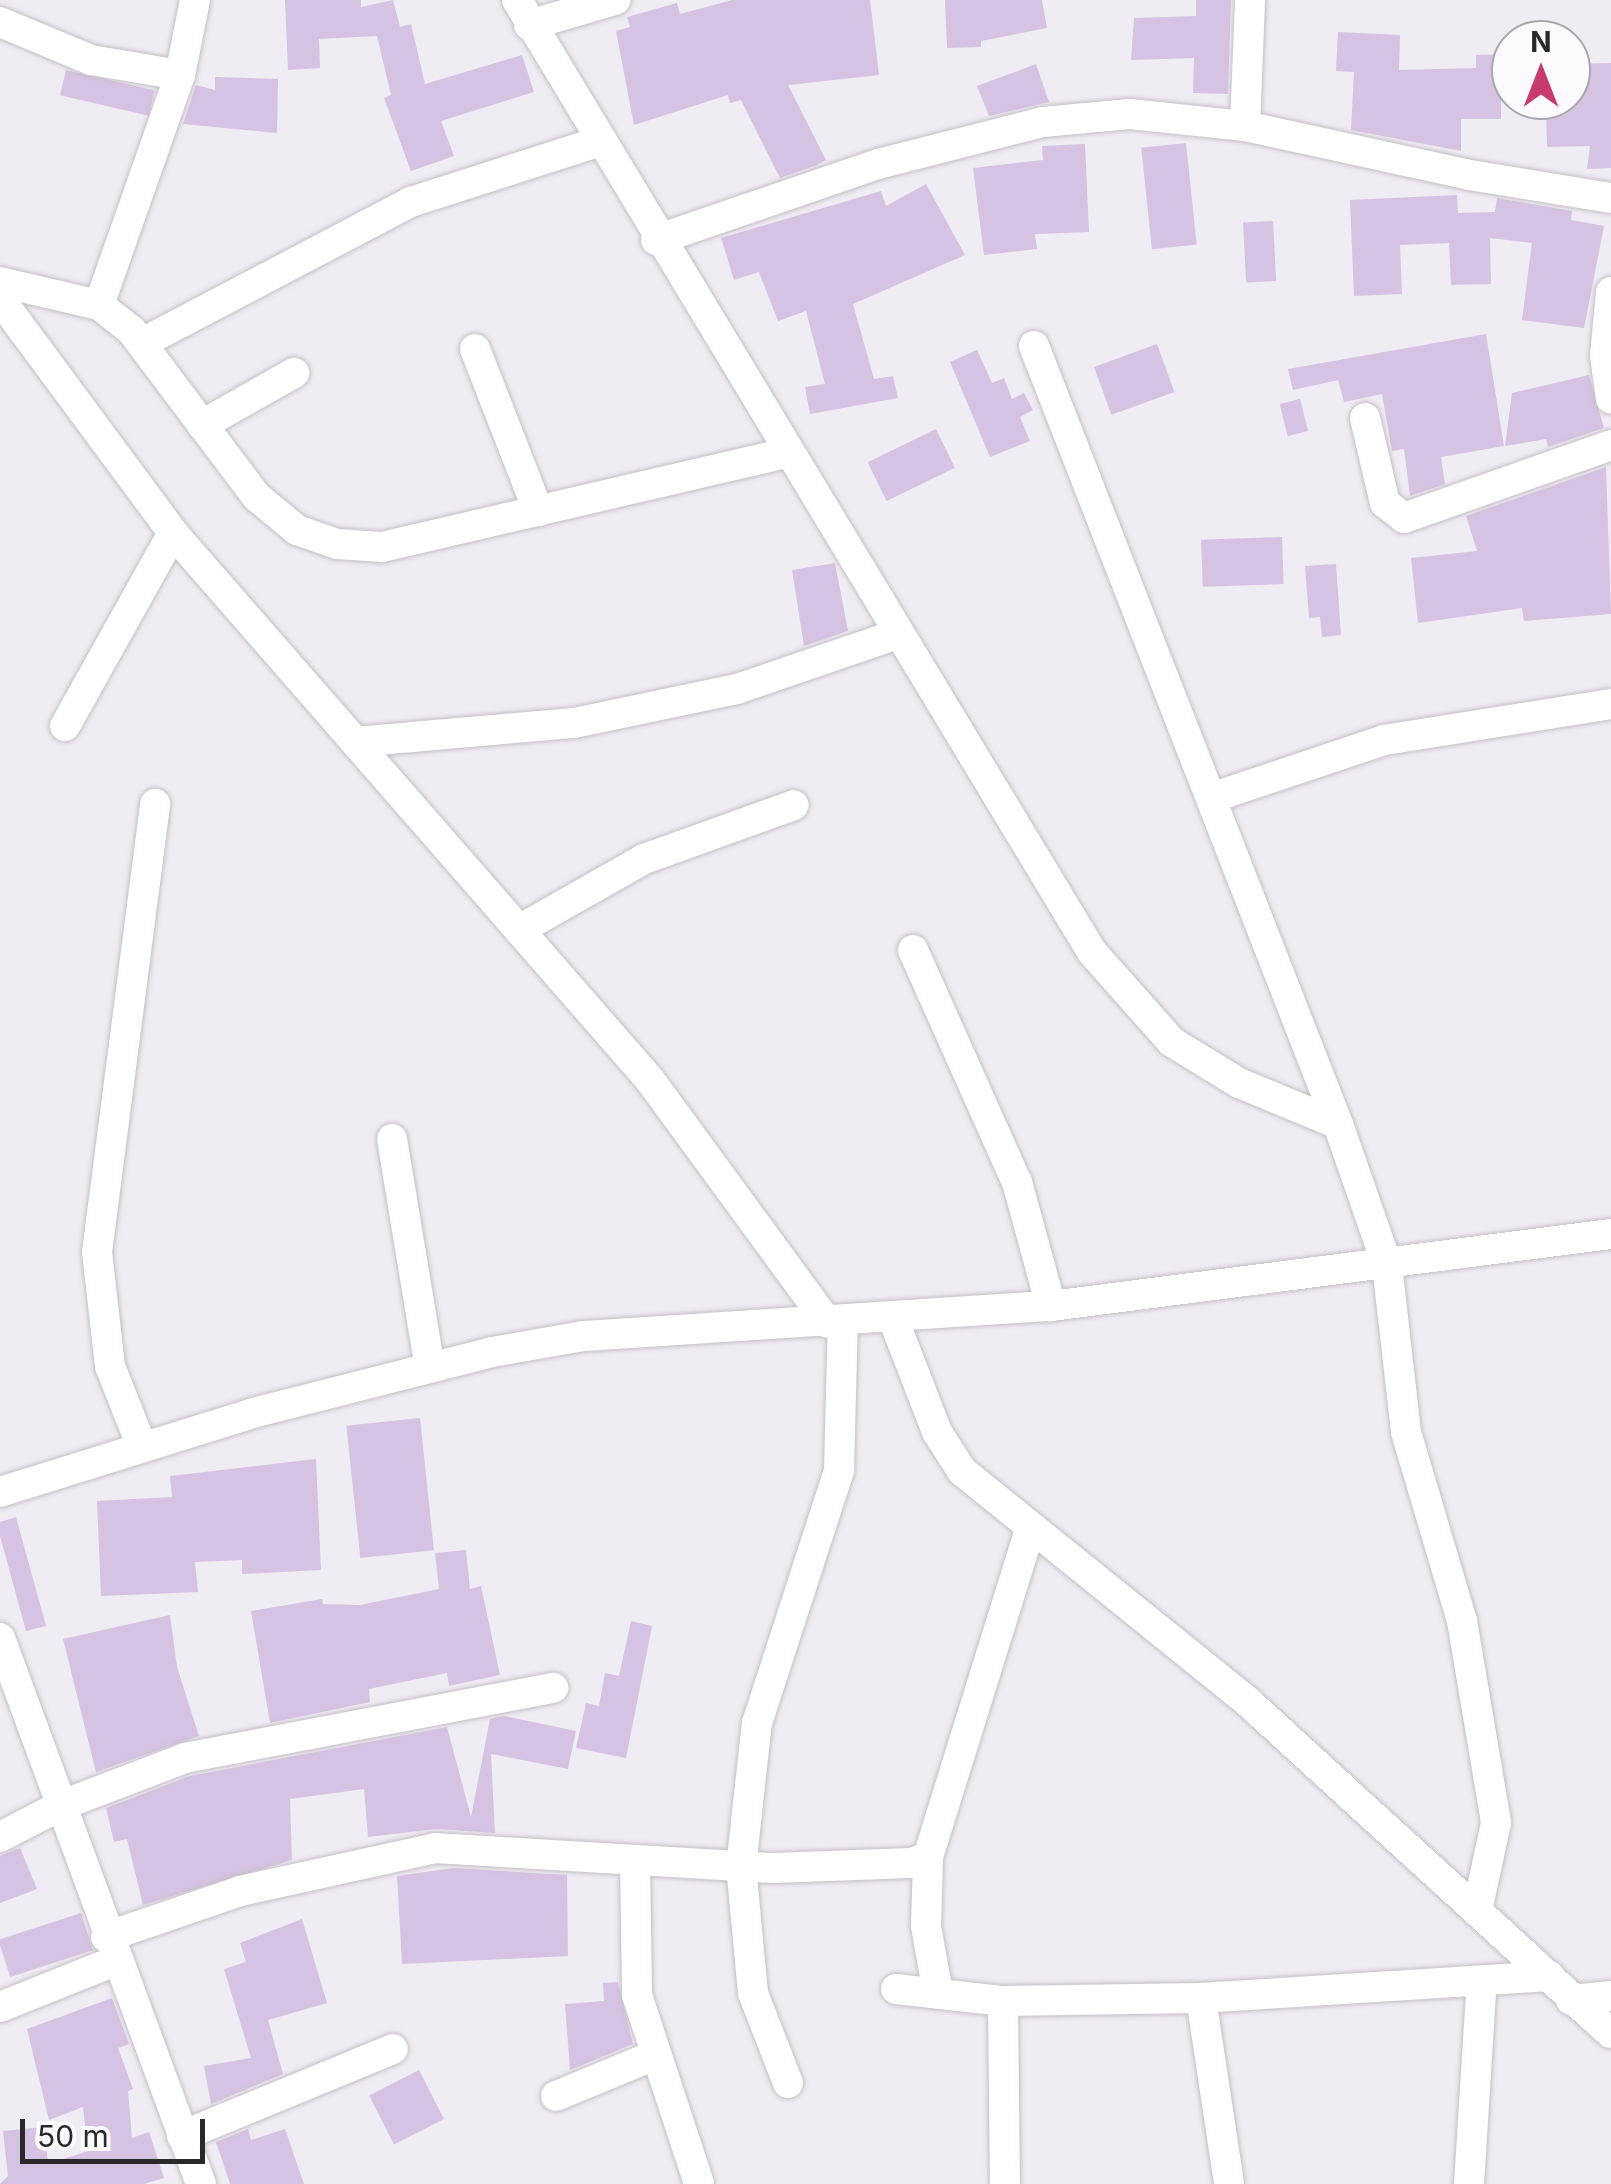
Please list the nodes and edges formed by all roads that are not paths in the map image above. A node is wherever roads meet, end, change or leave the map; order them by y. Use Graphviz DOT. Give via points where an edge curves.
graph roads {
  1 [pos="195,0"];
  2 [pos="615,0"];
  3 [pos="1250,0"];
  4 [pos="523,12"];
  5 [pos="0,22"];
  6 [pos="180,75"];
  7 [pos="1245,126"];
  8 [pos="598,142"];
  9 [pos="1611,198"];
  10 [pos="656,240"];
  11 [pos="0,282"];
  12 [pos="1611,292"];
  13 [pos="0,299"];
  14 [pos="99,305"];
  15 [pos="142,343"];
  16 [pos="1034,346"];
  17 [pos="475,350"];
  18 [pos="294,373"];
  19 [pos="1611,400"];
  20 [pos="1365,418"];
  21 [pos="202,425"];
  22 [pos="1611,445"];
  23 [pos="787,453"];
  24 [pos="538,511"];
  25 [pos="173,533"];
  26 [pos="898,634"];
  27 [pos="1611,704"];
  28 [pos="65,726"];
  29 [pos="354,742"];
  30 [pos="1211,798"];
  31 [pos="155,804"];
  32 [pos="794,805"];
  33 [pos="519,930"];
  34 [pos="914,950"];
  35 [pos="1338,1124"];
  36 [pos="392,1139"];
  37 [pos="1611,1234"];
  38 [pos="1387,1265"];
  39 [pos="1051,1306"];
  40 [pos="894,1321"];
  41 [pos="835,1322"];
  42 [pos="430,1368"];
  43 [pos="142,1447"];
  44 [pos="0,1492"];
  45 [pos="1030,1530"];
  46 [pos="0,1638"];
  47 [pos="553,1688"];
  48 [pos="62,1805"];
  49 [pos="0,1837"];
  50 [pos="928,1857"];
  51 [pos="636,1863"];
  52 [pos="741,1867"];
  53 [pos="1477,1910"];
  54 [pos="111,1949"];
  55 [pos="1549,1976"];
  56 [pos="1482,1980"];
  57 [pos="896,1988"];
  58 [pos="938,1994"];
  59 [pos="1611,1996"];
  60 [pos="1201,1998"];
  61 [pos="1572,2000"];
  62 [pos="1003,2001"];
  63 [pos="0,2007"];
  64 [pos="1611,2033"];
  65 [pos="394,2048"];
  66 [pos="655,2056"];
  67 [pos="788,2083"];
  68 [pos="556,2096"];
  69 [pos="182,2136"];
  70 [pos="201,2184"];
  71 [pos="699,2184"];
  72 [pos="1005,2184"];
  73 [pos="1229,2184"];
  74 [pos="1469,2184"];
  1 -- 6 [label="street"];
  2 -- 4 [label="street"];
  3 -- 7 [label="street"];
  4 -- 8 [label="street"];
  5 -- 6 [label="street" via="91,60"];
  6 -- 14 [label="street"];
  7 -- 9 [label="street"];
  7 -- 10 [label="street" via="1130,114 1043,122 878,164"];
  8 -- 10 [label="street"];
  8 -- 15 [label="street" via="411,202"];
  10 -- 23 [label="street"];
  11 -- 14 [label="street"];
  12 -- 19 [label="street"];
  13 -- 25 [label="street"];
  14 -- 15 [label="street"];
  15 -- 21 [label="street"];
  16 -- 30 [label="street"];
  17 -- 24 [label="street"];
  18 -- 21 [label="street"];
  20 -- 22 [label="street" via="1385,503 1404,518"];
  21 -- 24 [label="street" via="257,497 297,530 337,544 382,548"];
  23 -- 24 [label="street"];
  23 -- 26 [label="street"];
  25 -- 28 [label="street"];
  25 -- 29 [label="street"];
  26 -- 29 [label="street" via="738,689 574,723"];
  26 -- 35 [label="street" via="1092,952 1134,1006 1172,1042 1238,1083"];
  27 -- 30 [label="street" via="1402,736"];
  29 -- 33 [label="street"];
  30 -- 35 [label="street"];
  31 -- 43 [label="street" via="98,1252 110,1366"];
  32 -- 33 [label="street" via="644,860"];
  33 -- 41 [label="street" via="693,1134"];
  34 -- 39 [label="street" via="1017,1182"];
  35 -- 38 [label="street"];
  36 -- 42 [label="street"];
  37 -- 38 [label="street"];
  38 -- 39 [label="street"];
  38 -- 53 [label="street" via="1406,1432 1462,1621 1496,1823"];
  39 -- 40 [label="street"];
  40 -- 41 [label="street"];
  40 -- 45 [label="street" via="937,1432 962,1471"];
  41 -- 42 [label="street" via="584,1336"];
  41 -- 52 [label="street" via="839,1470 758,1723"];
  42 -- 43 [label="street"];
  43 -- 44 [label="street"];
  45 -- 50 [label="street"];
  45 -- 53 [label="street" via="1248,1702"];
  46 -- 48 [label="street"];
  47 -- 48 [label="street" via="236,1746"];
  48 -- 49 [label="street"];
  48 -- 54 [label="street"];
  50 -- 52 [label="street" via="910,1863"];
  50 -- 58 [label="street" via="926,1926"];
  51 -- 52 [label="street"];
  51 -- 54 [label="street" via="435,1848 258,1886"];
  51 -- 66 [label="street" via="637,1995"];
  52 -- 67 [label="street" via="754,1994"];
  53 -- 55 [label="street"];
  54 -- 63 [label="street"];
  54 -- 69 [label="street"];
  55 -- 56 [label="street"];
  55 -- 61 [label="street"];
  56 -- 60 [label="street"];
  56 -- 74 [label="street"];
  57 -- 58 [label="street"];
  58 -- 62 [label="street"];
  59 -- 61 [label="street"];
  60 -- 62 [label="street"];
  60 -- 73 [label="street"];
  61 -- 64 [label="street"];
  62 -- 72 [label="street"];
  65 -- 69 [label="street"];
  66 -- 68 [label="street"];
  66 -- 71 [label="street"];
  69 -- 70 [label="street"];
}
